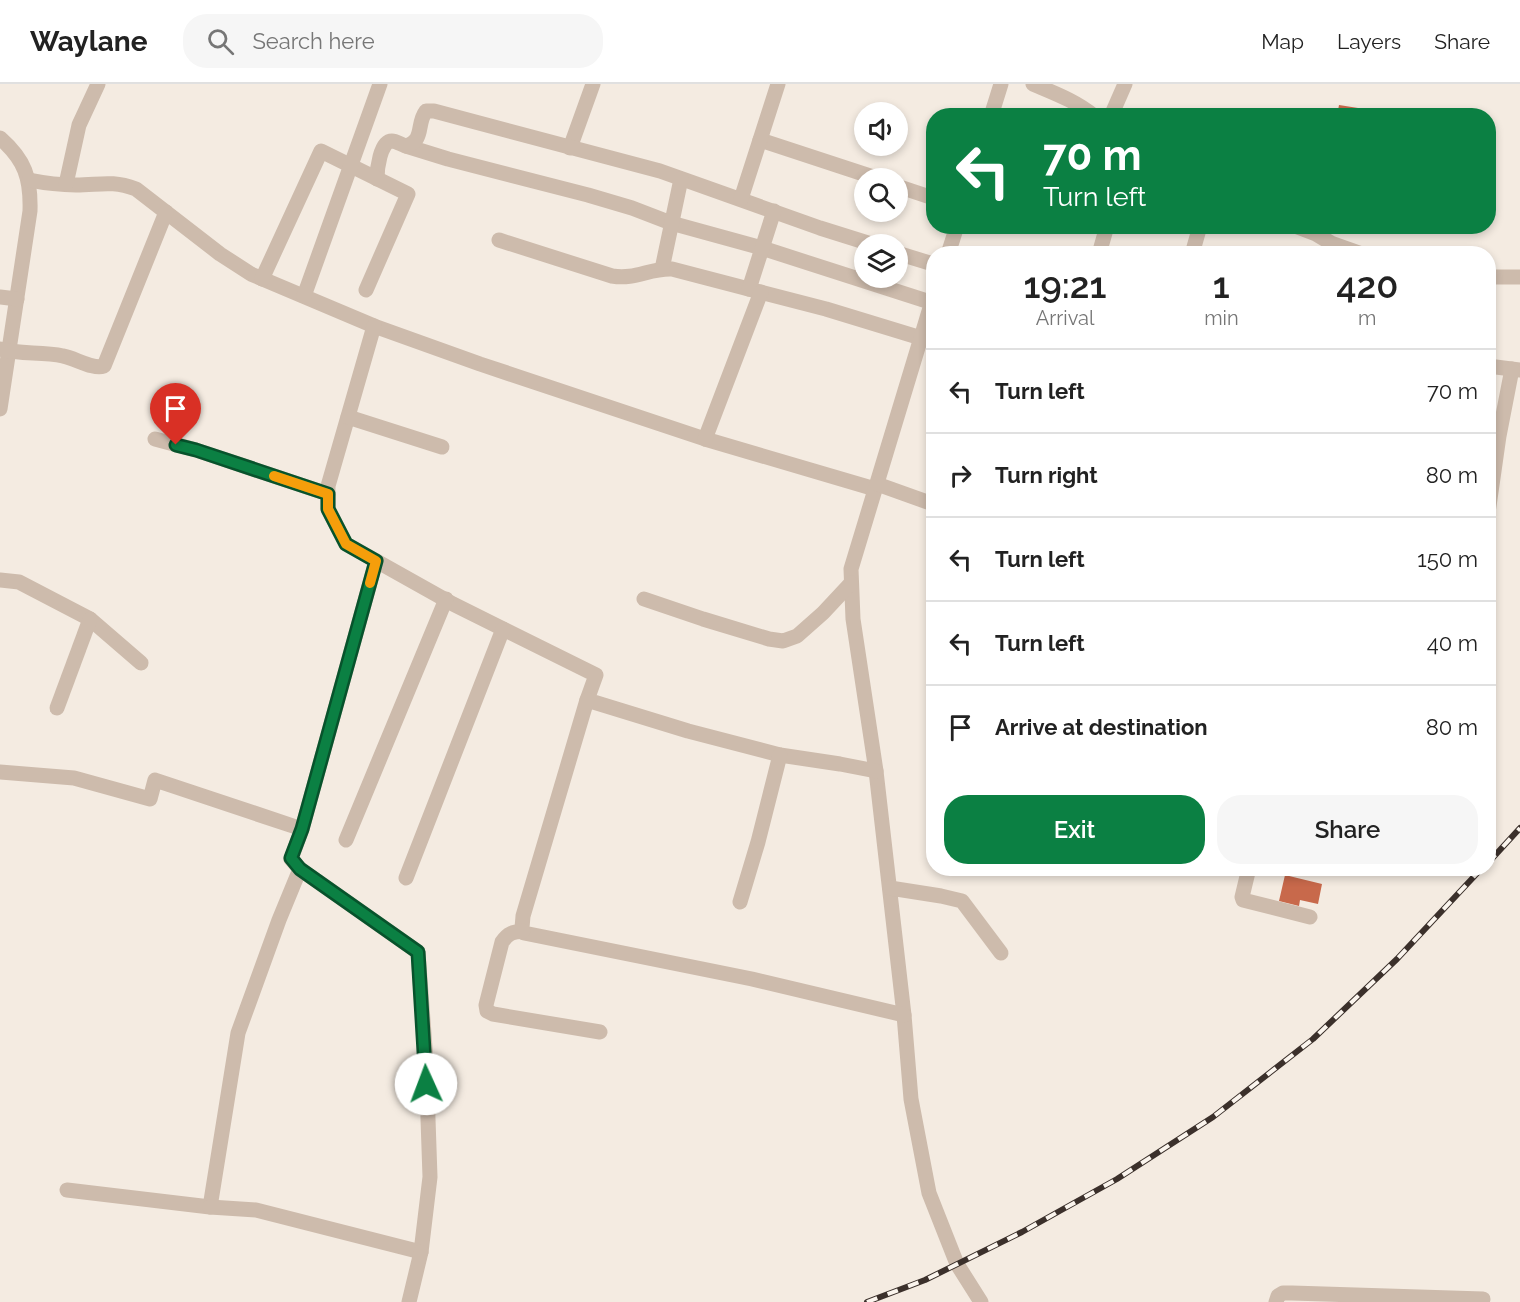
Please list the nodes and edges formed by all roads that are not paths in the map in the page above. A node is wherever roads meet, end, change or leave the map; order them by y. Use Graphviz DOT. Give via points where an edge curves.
graph roads {
  1 [pos="98,84"];
  2 [pos="380,84"];
  3 [pos="593,84"];
  4 [pos="778,84"];
  5 [pos="1000,84"];
  6 [pos="1033,84"];
  7 [pos="1125,84"];
  8 [pos="993,108"];
  9 [pos="1083,108"];
  10 [pos="1114,108"];
  11 [pos="0,138"];
  12 [pos="760,140"];
  13 [pos="406,146"];
  14 [pos="570,147"];
  15 [pos="351,166"];
  16 [pos="854,171"];
  17 [pos="681,178"];
  18 [pos="377,179"];
  19 [pos="28,180"];
  20 [pos="66,184"];
  21 [pos="908,190"];
  22 [pos="926,196"];
  23 [pos="741,200"];
  24 [pos="774,211"];
  25 [pos="166,212"];
  26 [pos="671,223"];
  27 [pos="1316,234"];
  28 [pos="854,238"];
  29 [pos="499,240"];
  30 [pos="1339,246"];
  31 [pos="762,248"];
  32 [pos="908,256"];
  33 [pos="926,262"];
  34 [pos="662,269"];
  35 [pos="1496,277"];
  36 [pos="1520,277"];
  37 [pos="262,279"];
  38 [pos="366,290"];
  39 [pos="755,291"];
  40 [pos="304,296"];
  41 [pos="0,297"];
  42 [pos="17,299"];
  43 [pos="926,299"];
  44 [pos="926,321"];
  45 [pos="374,326"];
  46 [pos="921,338"];
  47 [pos="5,351"];
  48 [pos="1496,367"];
  49 [pos="1516,370"];
  50 [pos="0,409"];
  51 [pos="348,417"];
  52 [pos="705,439"];
  53 [pos="155,440"];
  54 [pos="442,447"];
  55 [pos="1496,457"];
  56 [pos="876,486"];
  57 [pos="328,494"];
  58 [pos="926,502"];
  59 [pos="376,561"];
  60 [pos="0,580"];
  61 [pos="851,583"];
  62 [pos="446,599"];
  63 [pos="644,599"];
  64 [pos="90,619"];
  65 [pos="503,629"];
  66 [pos="141,663"];
  67 [pos="587,700"];
  68 [pos="57,708"];
  69 [pos="780,755"];
  70 [pos="876,771"];
  71 [pos="0,772"];
  72 [pos="302,829"];
  73 [pos="346,840"];
  74 [pos="300,869"];
  75 [pos="1247,876"];
  76 [pos="406,878"];
  77 [pos="890,888"];
  78 [pos="740,902"];
  79 [pos="1310,917"];
  80 [pos="523,931"];
  81 [pos="1001,953"];
  82 [pos="904,1014"];
  83 [pos="600,1032"];
  84 [pos="67,1190"];
  85 [pos="210,1207"];
  86 [pos="421,1252"];
  87 [pos="1483,1299"];
  88 [pos="409,1302"];
  89 [pos="981,1302"];
  90 [pos="1276,1302"];
  1 -- 20 [label="street" via="79,125"];
  2 -- 15 [label="street"];
  3 -- 14 [label="street"];
  4 -- 12 [label="street"];
  5 -- 8 [label="street"];
  6 -- 9 [label="street"];
  7 -- 10 [label="street"];
  11 -- 19 [label="street" via="17,155"];
  12 -- 16 [label="street"];
  12 -- 23 [label="street"];
  13 -- 14 [label="street" via="417,140 426,111 434,111"];
  13 -- 18 [label="street" via="387,142"];
  13 -- 26 [label="street" via="632,208"];
  14 -- 17 [label="street"];
  15 -- 18 [label="street"];
  15 -- 37 [label="street" via="321,151"];
  15 -- 40 [label="street"];
  17 -- 23 [label="street"];
  17 -- 26 [label="street"];
  18 -- 38 [label="street" via="408,194"];
  19 -- 20 [label="street"];
  19 -- 42 [label="street" via="30,211"];
  20 -- 25 [label="street" via="123,184"];
  21 -- 22 [label="street"];
  23 -- 24 [label="street"];
  24 -- 28 [label="street"];
  24 -- 31 [label="street"];
  25 -- 37 [label="street" via="229,260"];
  25 -- 47 [label="street" via="104,366 94,367 49,353"];
  26 -- 31 [label="street"];
  26 -- 34 [label="street"];
  27 -- 30 [label="street"];
  29 -- 34 [label="street" via="612,276 624,278"];
  31 -- 39 [label="street"];
  31 -- 43 [label="street"];
  32 -- 33 [label="street"];
  34 -- 39 [label="street"];
  35 -- 36 [label="street"];
  37 -- 40 [label="street"];
  39 -- 46 [label="street"];
  39 -- 52 [label="street"];
  40 -- 45 [label="street"];
  41 -- 42 [label="street"];
  42 -- 47 [label="street"];
  44 -- 46 [label="street"];
  45 -- 51 [label="street"];
  45 -- 52 [label="street"];
  46 -- 56 [label="street"];
  47 -- 50 [label="street"];
  48 -- 49 [label="street"];
  49 -- 55 [label="street"];
  51 -- 54 [label="street"];
  51 -- 57 [label="street"];
  52 -- 56 [label="street"];
  53 -- 57 [label="street"];
  56 -- 58 [label="street"];
  56 -- 61 [label="street" via="851,569"];
  57 -- 59 [label="street" via="328,509 346,544"];
  59 -- 62 [label="street"];
  59 -- 72 [label="street"];
  60 -- 64 [label="street" via="19,582"];
  61 -- 63 [label="street" via="797,636 783,641"];
  61 -- 70 [label="street"];
  62 -- 65 [label="street"];
  62 -- 73 [label="street"];
  64 -- 66 [label="street"];
  64 -- 68 [label="street"];
  65 -- 67 [label="street" via="596,675"];
  65 -- 76 [label="street"];
  67 -- 69 [label="street"];
  67 -- 80 [label="street" via="523,916"];
  69 -- 70 [label="street"];
  69 -- 78 [label="street"];
  70 -- 77 [label="street"];
  71 -- 72 [label="street" via="74,778 150,799 154,780"];
  72 -- 74 [label="street" via="291,858"];
  74 -- 85 [label="street" via="238,1033"];
  74 -- 86 [label="street" via="418,952 430,1177"];
  75 -- 79 [label="street" via="1243,900"];
  77 -- 81 [label="street" via="962,901"];
  77 -- 82 [label="street"];
  80 -- 82 [label="street"];
  80 -- 83 [label="street" via="510,933 502,942 487,1011"];
  82 -- 89 [label="street" via="911,1100 928,1194 957,1264"];
  84 -- 85 [label="street"];
  85 -- 86 [label="street" via="256,1210"];
  86 -- 88 [label="street"];
  87 -- 90 [label="street" via="1283,1293"];
}
